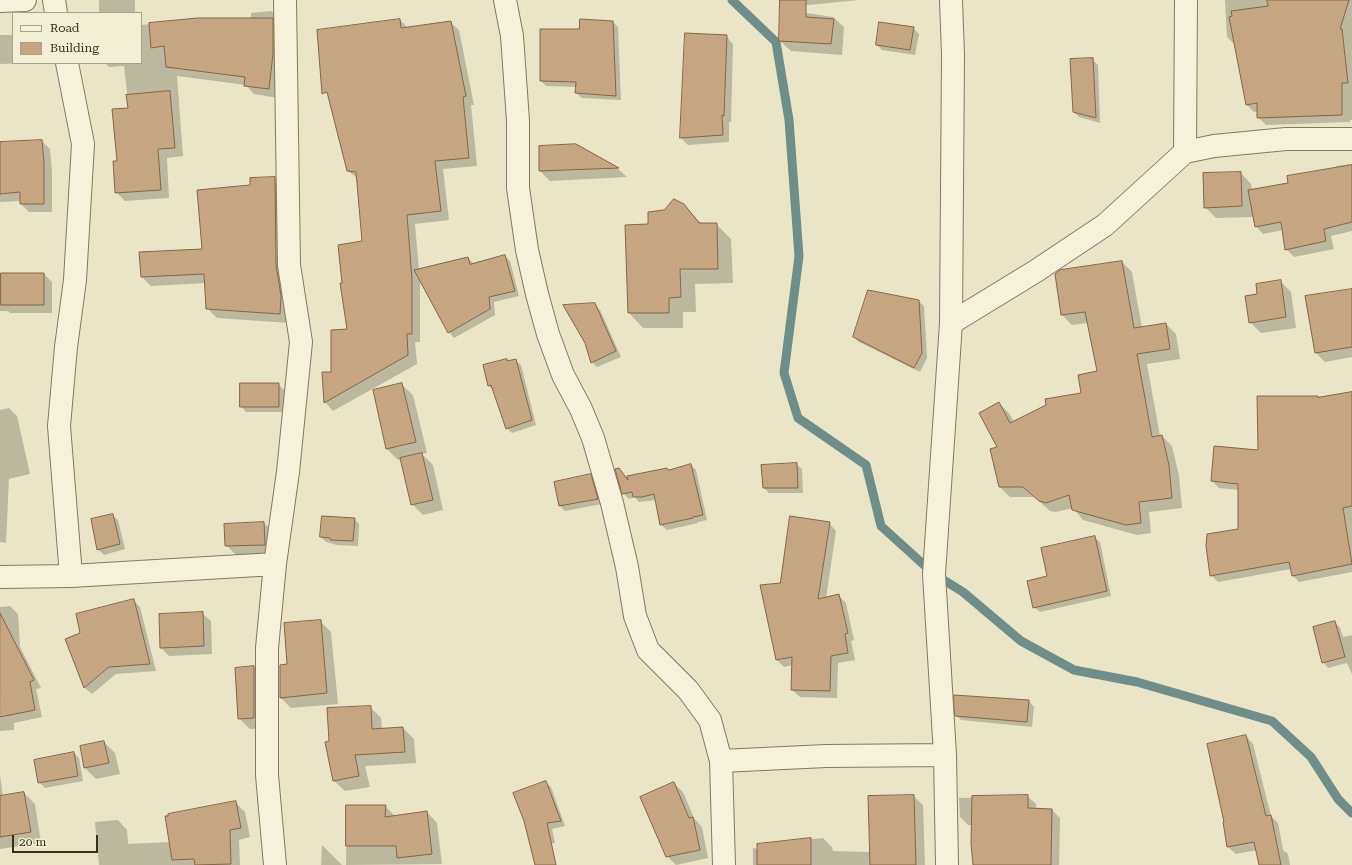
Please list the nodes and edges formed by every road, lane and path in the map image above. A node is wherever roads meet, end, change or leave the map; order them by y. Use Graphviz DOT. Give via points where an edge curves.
graph roads {
  1 [pos="25,0"];
  2 [pos="54,0"];
  3 [pos="285,0"];
  4 [pos="505,0"];
  5 [pos="951,0"];
  6 [pos="1186,0"];
  7 [pos="0,1"];
  8 [pos="56,12"];
  9 [pos="66,64"];
  10 [pos="1352,139"];
  11 [pos="1185,152"];
  12 [pos="951,323"];
  13 [pos="275,564"];
  14 [pos="71,576"];
  15 [pos="0,577"];
  16 [pos="945,755"];
  17 [pos="721,761"];
  18 [pos="275,865"];
  19 [pos="724,865"];
  20 [pos="947,865"];
  1 -- 7 [label="street"];
  2 -- 8 [label="street"];
  3 -- 13 [label="street" via="289,265 301,342 288,472"];
  4 -- 17 [label="street" via="512,36 518,121 518,188 527,250 548,334 563,375 593,438 612,503 635,616 648,650 688,690 710,720"];
  5 -- 12 [label="street"];
  6 -- 11 [label="street"];
  9 -- 14 [label="street" via="83,144 75,280 59,426"];
  10 -- 11 [label="street" via="1286,139 1214,146"];
  11 -- 12 [label="street" via="1105,225"];
  12 -- 16 [label="street" via="934,574"];
  13 -- 14 [label="street"];
  13 -- 18 [label="street" via="268,648 268,775"];
  14 -- 15 [label="street"];
  16 -- 17 [label="street" via="826,756"];
  16 -- 20 [label="street"];
  17 -- 19 [label="street"];
}
